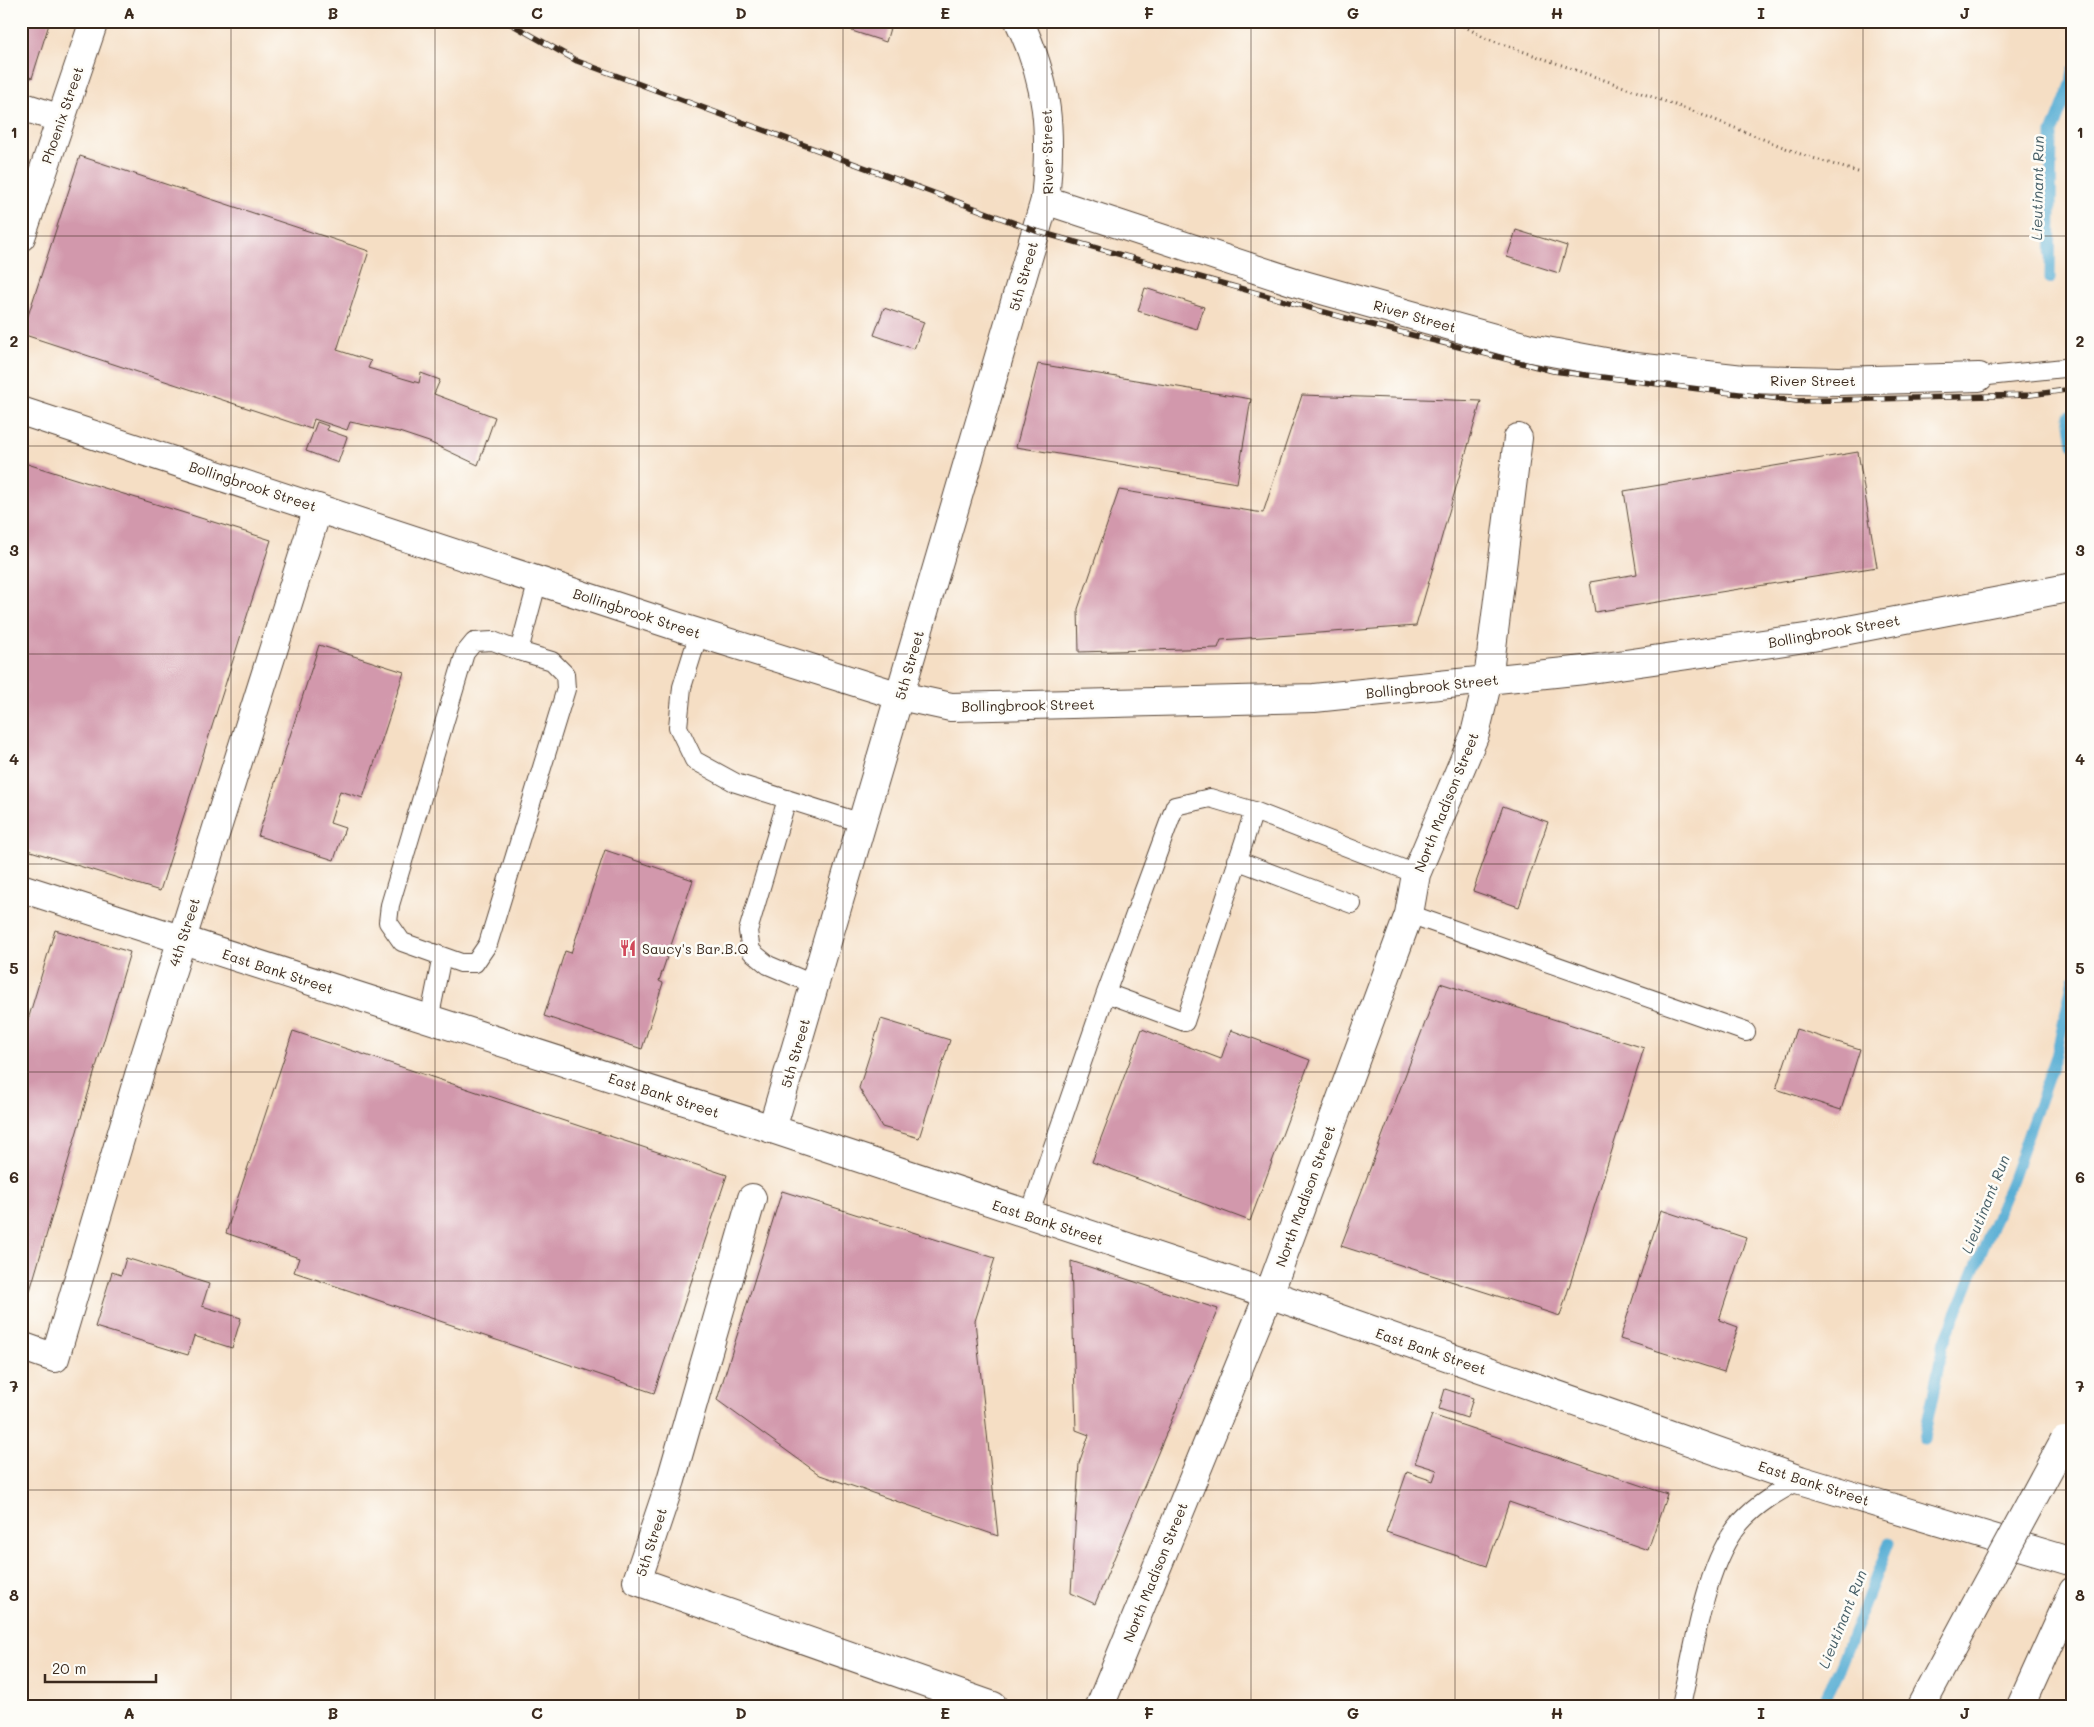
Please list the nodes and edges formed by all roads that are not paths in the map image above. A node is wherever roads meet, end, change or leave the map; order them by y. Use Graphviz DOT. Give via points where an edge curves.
graph roads {
  1 [pos="94,21"];
  2 [pos="1019,21"];
  3 [pos="21,106"];
  4 [pos="61,119"];
  5 [pos="1045,200"];
  6 [pos="21,237"];
  7 [pos="2073,367"];
  8 [pos="1979,376"];
  9 [pos="21,411"];
  10 [pos="1518,438"];
  11 [pos="318,508"];
  12 [pos="538,580"];
  13 [pos="2073,587"];
  14 [pos="699,633"];
  15 [pos="519,651"];
  16 [pos="1488,680"];
  17 [pos="900,696"];
  18 [pos="787,799"];
  19 [pos="1254,811"];
  20 [pos="862,823"];
  21 [pos="1236,860"];
  22 [pos="1416,874"];
  23 [pos="21,888"];
  24 [pos="1352,904"];
  25 [pos="1408,914"];
  26 [pos="181,940"];
  27 [pos="442,956"];
  28 [pos="815,985"];
  29 [pos="1106,993"];
  30 [pos="429,1020"];
  31 [pos="1746,1032"];
  32 [pos="772,1130"];
  33 [pos="752,1198"];
  34 [pos="1029,1216"];
  35 [pos="1269,1294"];
  36 [pos="21,1346"];
  37 [pos="2068,1433"];
  38 [pos="1800,1480"];
  39 [pos="2073,1562"];
  40 [pos="2073,1591"];
  41 [pos="993,1706"];
  42 [pos="1100,1706"];
  43 [pos="1681,1706"];
  44 [pos="1922,1706"];
  45 [pos="2021,1706"];
  1 -- 4 [label="main road, Phoenix Street"];
  2 -- 5 [label="main road, River Street" via="1034,53 1046,104 1049,155"];
  3 -- 4 [label="main road"];
  4 -- 6 [label="main road, Phoenix Street"];
  5 -- 8 [label="main road, River Street" via="1304,285 1540,350 1627,366 1742,379 1838,381"];
  5 -- 17 [label="main road, 5th Street"];
  7 -- 8 [label="lane"];
  9 -- 11 [label="main road, Bollingbrook Street"];
  10 -- 16 [label="main road, North Madison Street"];
  11 -- 12 [label="main road, Bollingbrook Street"];
  11 -- 26 [label="main road, 4th Street"];
  12 -- 14 [label="main road, Bollingbrook Street"];
  12 -- 15 [label="lane"];
  13 -- 16 [label="main road, Bollingbrook Street" via="1812,637 1584,670"];
  14 -- 17 [label="main road, Bollingbrook Street"];
  14 -- 18 [label="lane" via="682,687 678,727 694,760 736,783"];
  15 -- 27 [label="lane" via="552,661 565,674 566,690 488,944 475,963 461,963"];
  15 -- 27 [label="lane" via="493,641 474,642 465,652 390,905 388,922 402,942"];
  16 -- 17 [label="main road, Bollingbrook Street" via="1314,698 952,707"];
  16 -- 22 [label="main road, North Madison Street" via="1475,734"];
  17 -- 20 [label="main road, 5th Street"];
  18 -- 20 [label="lane"];
  18 -- 28 [label="lane" via="748,931 751,951 768,965"];
  19 -- 21 [label="lane"];
  19 -- 22 [label="lane"];
  19 -- 29 [label="lane" via="1210,798 1176,806"];
  20 -- 28 [label="main road, 5th Street"];
  21 -- 24 [label="lane"];
  21 -- 29 [label="lane" via="1185,1022"];
  22 -- 25 [label="main road, North Madison Street"];
  23 -- 26 [label="main road, East Bank Street"];
  25 -- 31 [label="lane"];
  25 -- 35 [label="main road, North Madison Street"];
  26 -- 30 [label="main road, East Bank Street"];
  26 -- 36 [label="main road, 4th Street" via="55,1358"];
  27 -- 30 [label="lane"];
  28 -- 32 [label="main road, 5th Street"];
  29 -- 34 [label="lane"];
  30 -- 32 [label="main road, East Bank Street"];
  32 -- 34 [label="main road, East Bank Street"];
  33 -- 41 [label="main road, 5th Street" via="671,1480 637,1581"];
  34 -- 35 [label="main road, East Bank Street"];
  35 -- 38 [label="main road, East Bank Street"];
  35 -- 42 [label="main road, North Madison Street"];
  37 -- 44 [label="main road, bridge"];
  38 -- 39 [label="main road, East Bank Street"];
  38 -- 43 [label="lane" via="1767,1498 1746,1516 1720,1554 1709,1582"];
  40 -- 45 [label="main road"];
}
